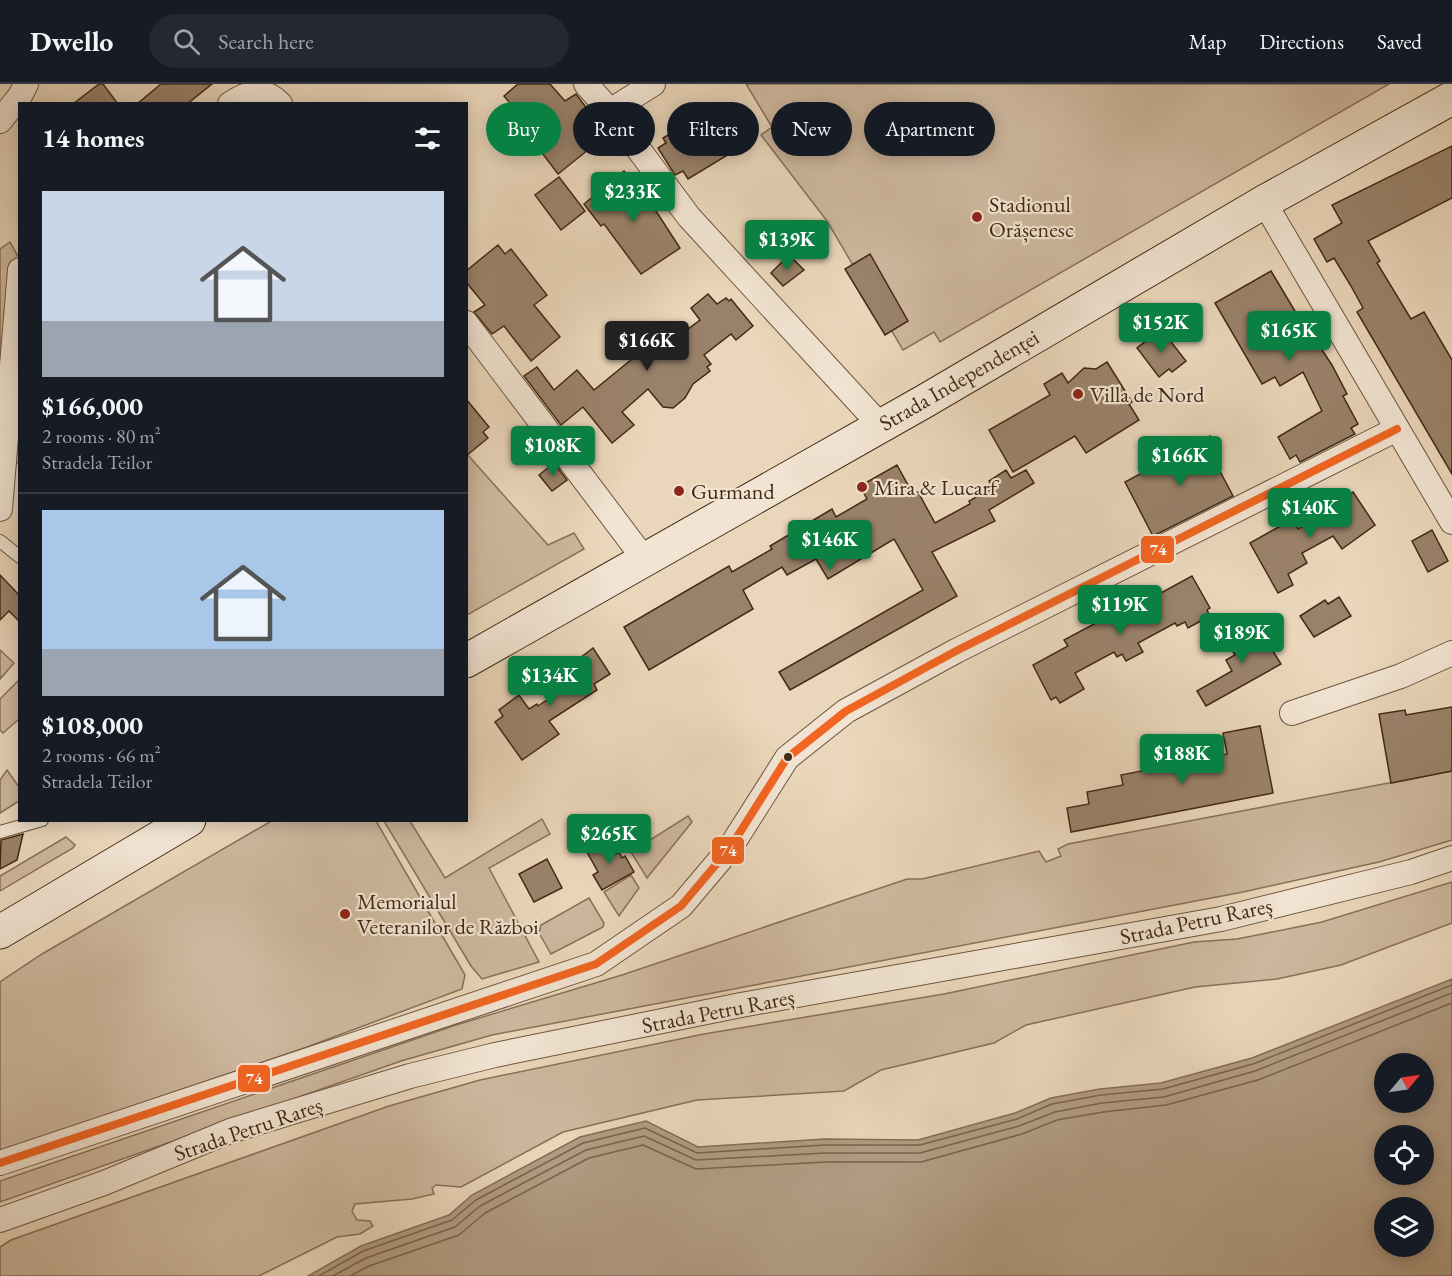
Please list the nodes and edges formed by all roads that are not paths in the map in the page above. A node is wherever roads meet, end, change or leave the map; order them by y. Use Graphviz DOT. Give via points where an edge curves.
graph roads {
  1 [pos="26,84"];
  2 [pos="586,84"];
  3 [pos="654,84"];
  4 [pos="274,94"];
  5 [pos="1452,98"];
  6 [pos="233,102"];
  7 [pos="602,102"];
  8 [pos="625,102"];
  9 [pos="0,121"];
  10 [pos="643,156"];
  11 [pos="1264,202"];
  12 [pos="18,294"];
  13 [pos="468,326"];
  14 [pos="881,426"];
  15 [pos="1397,429"];
  16 [pos="0,509"];
  17 [pos="1452,522"];
  18 [pos="0,541"];
  19 [pos="18,554"];
  20 [pos="645,560"];
  21 [pos="1452,653"];
  22 [pos="468,660"];
  23 [pos="1292,713"];
  24 [pos="35,822"];
  25 [pos="186,822"];
  26 [pos="0,832"];
  27 [pos="1452,858"];
  28 [pos="0,932"];
  29 [pos="0,1163"];
  30 [pos="0,1220"];
  1 -- 9 [label="street"];
  2 -- 7 [label="street"];
  3 -- 8 [label="street"];
  4 -- 6 [label="street" via="246,94"];
  5 -- 11 [label="main road, Strada Independenței"];
  10 -- 14 [label="street" via="688,217"];
  11 -- 14 [label="main road, Strada Independenței"];
  11 -- 15 [label="street"];
  12 -- 16 [label="street"];
  13 -- 20 [label="street"];
  14 -- 20 [label="main road, Strada Independenței"];
  15 -- 17 [label="street"];
  15 -- 29 [label="street" via="956,651 846,711 787,758 730,848 681,906 596,964"];
  18 -- 19 [label="lane"];
  20 -- 22 [label="main road, Strada Independenței"];
  21 -- 23 [label="street" via="1401,676"];
  24 -- 26 [label="lane"];
  25 -- 28 [label="main road"];
  27 -- 30 [label="street, Strada Petru Rareș" via="1411,872 1221,919 741,1005 410,1076 230,1131 104,1183"];
}
